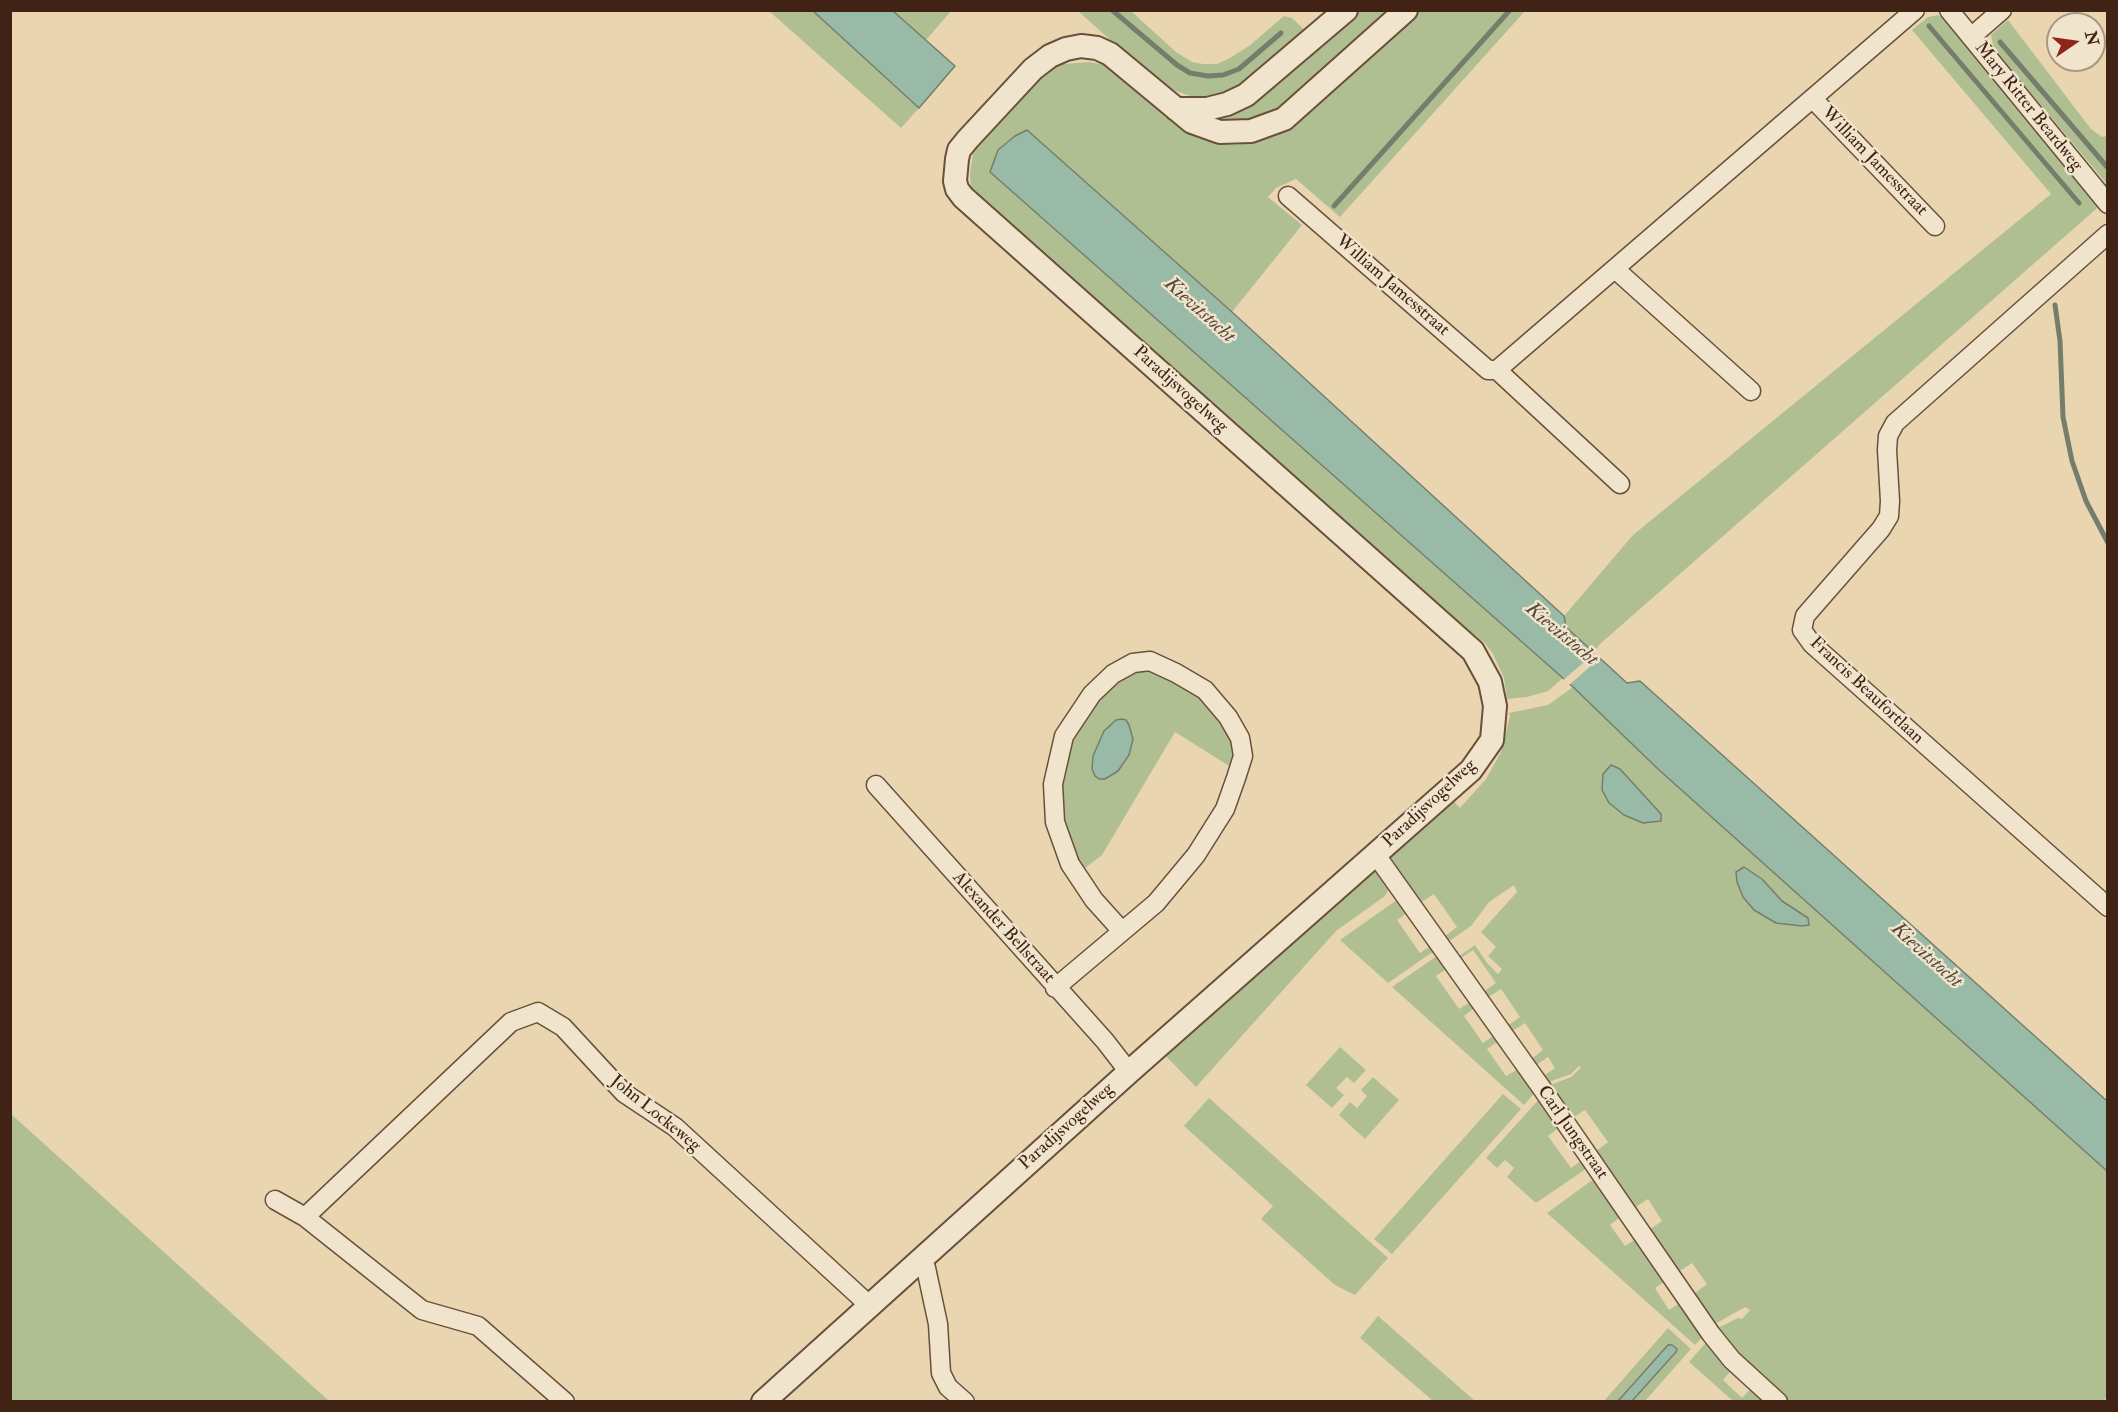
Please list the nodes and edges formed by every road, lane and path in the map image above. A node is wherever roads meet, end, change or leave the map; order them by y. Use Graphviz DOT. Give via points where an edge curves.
graph roads {
  1 [pos="1346,10"];
  2 [pos="1406,10"];
  3 [pos="1915,10"];
  4 [pos="1949,10"];
  5 [pos="2002,10"];
  6 [pos="1971,37"];
  7 [pos="1813,99"];
  8 [pos="1176,109"];
  9 [pos="1288,196"];
  10 [pos="2108,204"];
  11 [pos="1935,226"];
  12 [pos="2108,234"];
  13 [pos="1615,269"];
  14 [pos="1497,370"];
  15 [pos="1751,391"];
  16 [pos="1620,484"];
  17 [pos="876,785"];
  18 [pos="1376,855"];
  19 [pos="2108,907"];
  20 [pos="1121,930"];
  21 [pos="1055,988"];
  22 [pos="1129,1072"];
  23 [pos="275,1200"];
  24 [pos="305,1216"];
  25 [pos="922,1258"];
  26 [pos="869,1305"];
  27 [pos="566,1401"];
  28 [pos="762,1401"];
  29 [pos="965,1401"];
  30 [pos="1778,1401"];
  1 -- 8 [label="street" via="1245,95 1207,109"];
  2 -- 8 [label="street" via="1284,119 1251,131 1220,132 1192,122"];
  3 -- 7 [label="street, William Jamesstraat"];
  4 -- 6 [label="street, Mary Ritter Beardweg"];
  5 -- 6 [label="street"];
  6 -- 10 [label="street, Mary Ritter Beardweg"];
  7 -- 11 [label="street, William Jamesstraat"];
  7 -- 13 [label="street, William Jamesstraat"];
  8 -- 18 [label="street, Paradijsvogelweg" via="1110,54 1081,46 1066,49 1033,69 959,150 957,189 1473,651 1490,682 1495,706 1492,740 1471,770"];
  9 -- 14 [label="street, William Jamesstraat" via="1488,370"];
  12 -- 19 [label="street, Francis Beaufortlaan" via="1895,423 1888,435 1887,450 1889,516 1805,616 1802,630 1812,644"];
  13 -- 14 [label="street, William Jamesstraat"];
  13 -- 15 [label="street"];
  14 -- 16 [label="street, William Jamesstraat"];
  17 -- 21 [label="street, Alexander Bellstraat"];
  18 -- 22 [label="street, Paradijsvogelweg"];
  18 -- 30 [label="street, Carl Jungstraat" via="1711,1334 1732,1360"];
  20 -- 20 [label="street" via="1156,903 1196,855 1225,809 1243,756 1240,738 1228,717 1205,690 1150,661 1133,663 1113,674 1092,694 1064,736 1053,784 1055,822 1070,864 1094,900"];
  20 -- 21 [label="street"];
  21 -- 22 [label="street, Alexander Bellstraat"];
  22 -- 25 [label="street, Paradijsvogelweg"];
  23 -- 24 [label="street"];
  24 -- 26 [label="street, John Lockeweg" via="511,1023 538,1012 563,1027 624,1093 675,1127"];
  24 -- 27 [label="street" via="422,1310 478,1326"];
  25 -- 26 [label="street, Paradijsvogelweg"];
  25 -- 29 [label="street" via="938,1324 941,1373 948,1387"];
  26 -- 28 [label="street, Paradijsvogelweg"];
}
